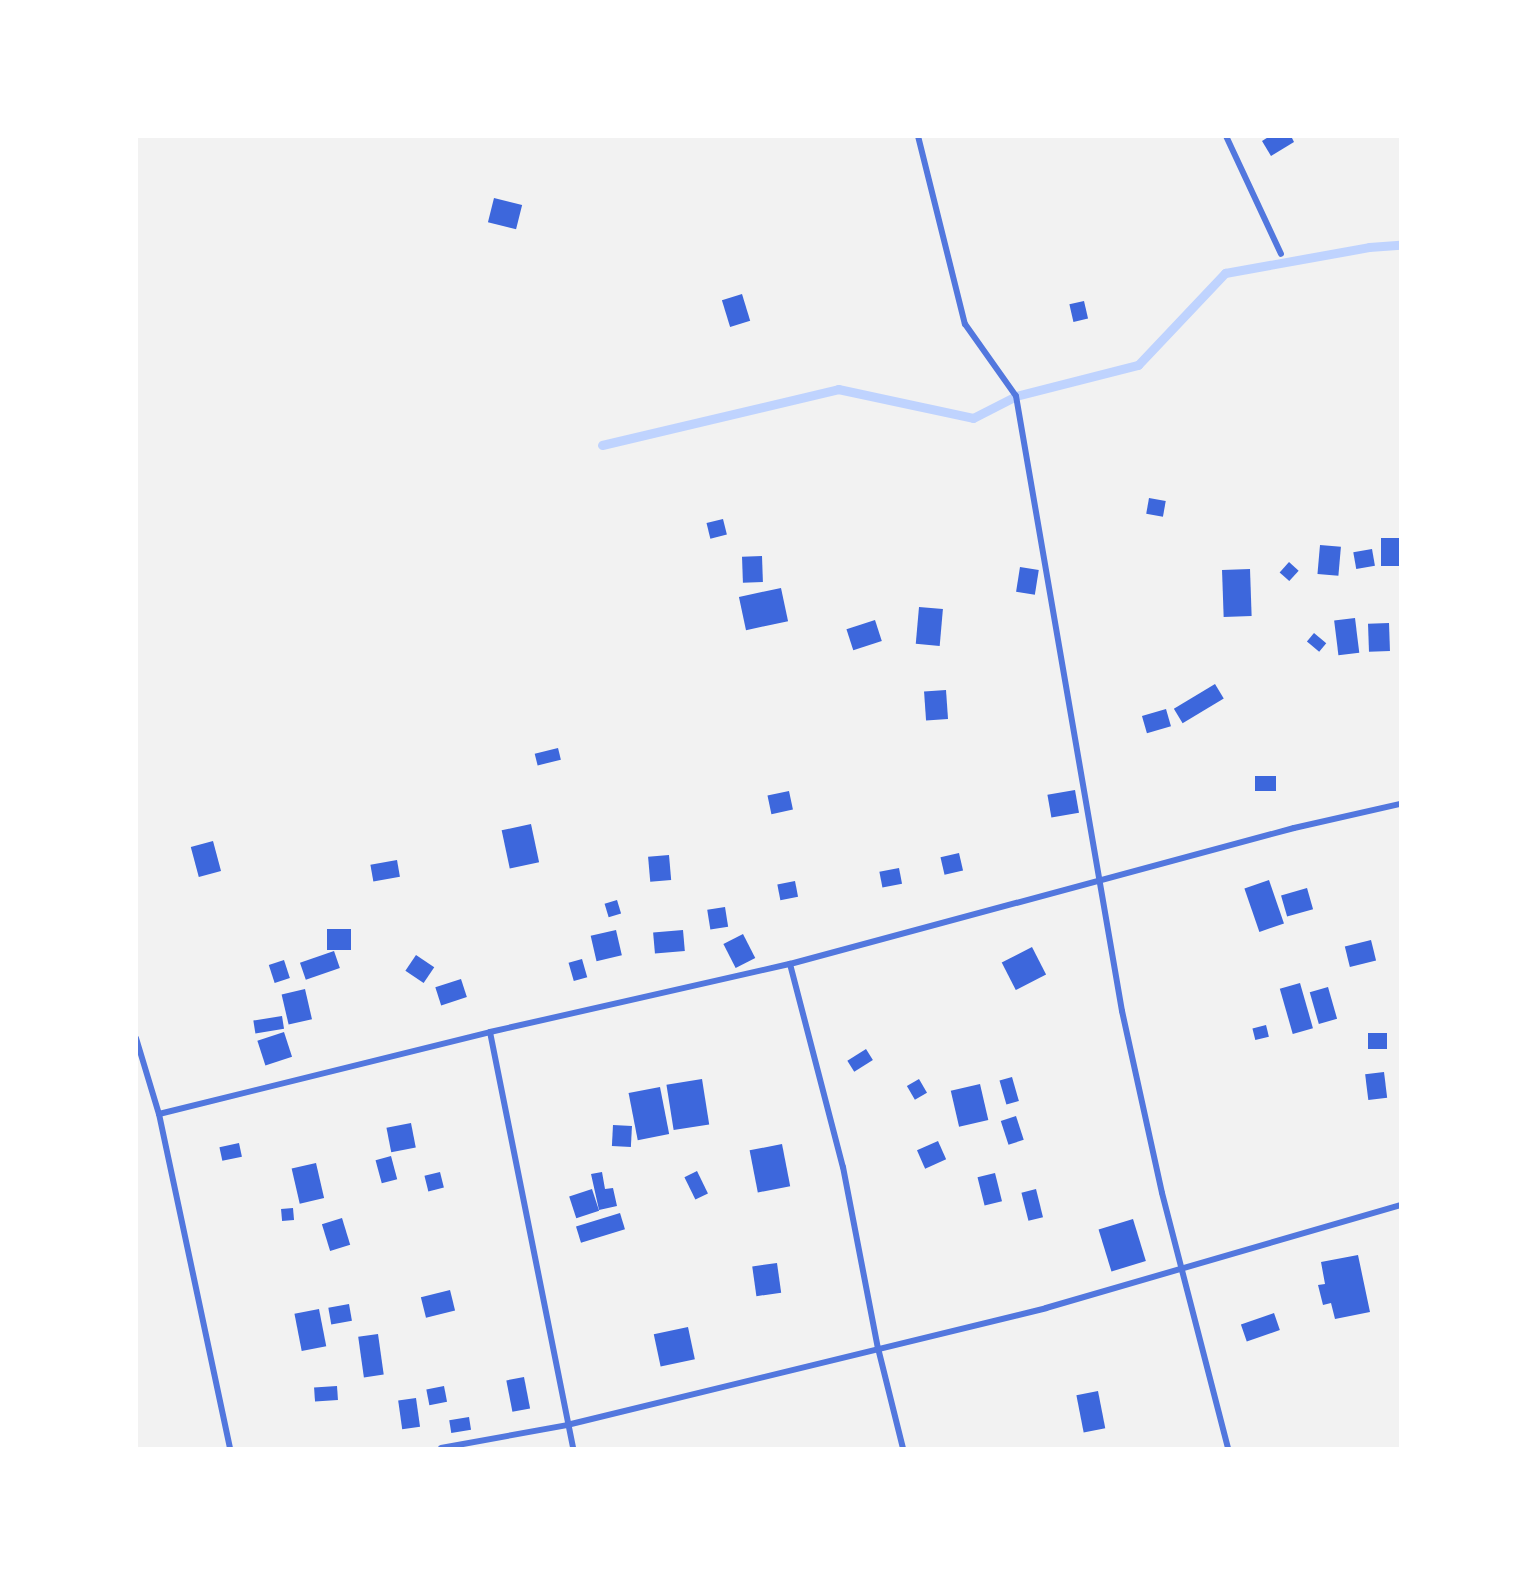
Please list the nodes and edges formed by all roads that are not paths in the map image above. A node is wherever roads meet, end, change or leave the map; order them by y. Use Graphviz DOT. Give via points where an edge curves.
graph roads {
  1 [pos="918,136"];
  2 [pos="1226,136"];
  3 [pos="1281,254"];
  4 [pos="1401,804"];
  5 [pos="1098,882"];
  6 [pos="790,964"];
  7 [pos="490,1032"];
  8 [pos="136,1038"];
  9 [pos="159,1114"];
  10 [pos="1401,1204"];
  11 [pos="1183,1269"];
  12 [pos="878,1348"];
  13 [pos="567,1425"];
  14 [pos="230,1449"];
  15 [pos="441,1449"];
  16 [pos="573,1449"];
  17 [pos="903,1449"];
  18 [pos="1228,1449"];
  1 -- 5 [label="street" via="965,324 1016,396"];
  2 -- 3 [label="street"];
  4 -- 5 [label="street" via="1294,828"];
  5 -- 6 [label="street"];
  5 -- 11 [label="street" via="1122,1011"];
  6 -- 7 [label="street"];
  6 -- 12 [label="street" via="843,1167"];
  7 -- 9 [label="street"];
  7 -- 13 [label="street"];
  8 -- 9 [label="street"];
  9 -- 14 [label="street"];
  10 -- 11 [label="street"];
  11 -- 12 [label="street"];
  11 -- 18 [label="street"];
  12 -- 13 [label="street"];
  12 -- 17 [label="street"];
  13 -- 15 [label="street"];
  13 -- 16 [label="street"];
}
